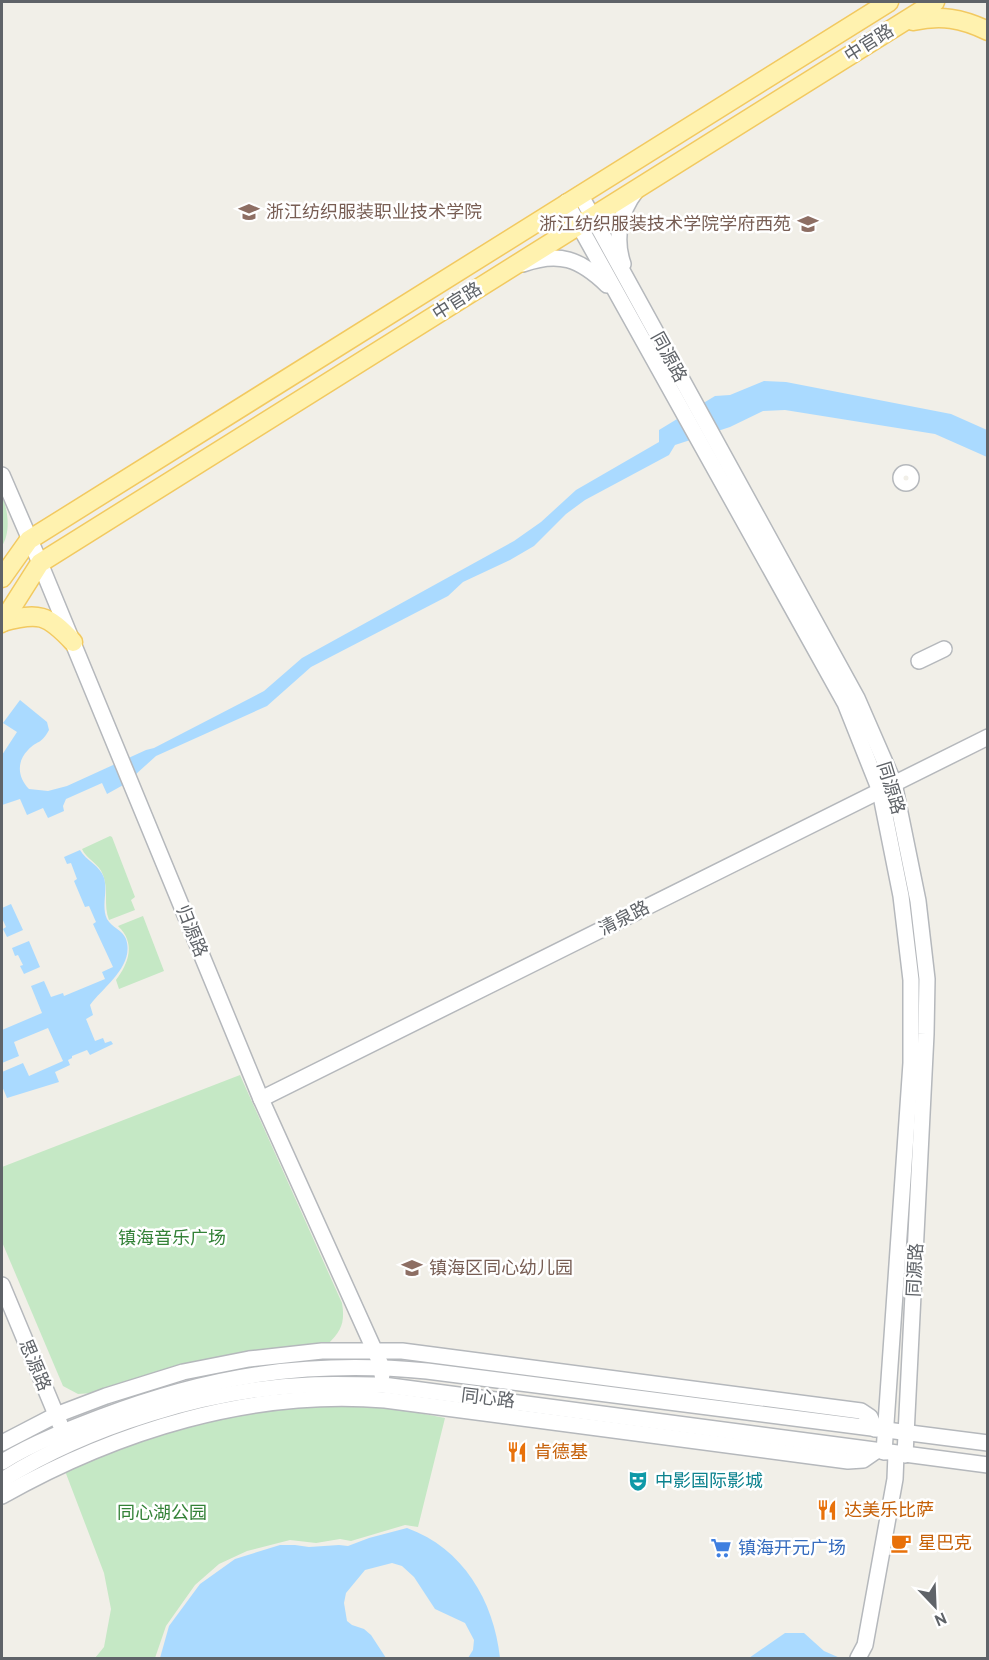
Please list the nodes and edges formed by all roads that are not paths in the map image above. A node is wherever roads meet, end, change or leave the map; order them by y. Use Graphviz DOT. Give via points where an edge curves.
graph roads {
  1 [pos="889,2"];
  2 [pos="935,2"];
  3 [pos="899,24"];
  4 [pos="987,31"];
  5 [pos="640,186"];
  6 [pos="573,198"];
  7 [pos="584,220"];
  8 [pos="506,270"];
  9 [pos="623,291"];
  10 [pos="2,475"];
  11 [pos="29,540"];
  12 [pos="40,562"];
  13 [pos="2,578"];
  14 [pos="2,623"];
  15 [pos="73,642"];
  16 [pos="944,649"];
  17 [pos="919,661"];
  18 [pos="987,737"];
  19 [pos="894,783"];
  20 [pos="880,791"];
  21 [pos="261,1099"];
  22 [pos="2,1285"];
  23 [pos="374,1351"];
  24 [pos="382,1367"];
  25 [pos="383,1385"];
  26 [pos="56,1415"];
  27 [pos="880,1430"];
  28 [pos="906,1433"];
  29 [pos="66,1438"];
  30 [pos="2,1443"];
  31 [pos="987,1443"];
  32 [pos="890,1453"];
  33 [pos="2,1462"];
  34 [pos="987,1465"];
  35 [pos="2,1480"];
  36 [pos="2,1496"];
  37 [pos="858,1659"];
  1 -- 6 [label="main road, 中官路"];
  2 -- 3 [label="main road, 中官路"];
  3 -- 4 [label="main road" via="934,16 960,20"];
  3 -- 5 [label="main road, 中官路"];
  5 -- 7 [label="main road, 中官路"];
  5 -- 9 [label="street" via="623,212 619,231"];
  6 -- 7 [label="street, 同源路"];
  6 -- 11 [label="main road, 中官路"];
  7 -- 8 [label="main road, 中官路"];
  7 -- 9 [label="street, 同源路"];
  8 -- 9 [label="street" via="550,257 568,259"];
  8 -- 12 [label="main road, 中官路"];
  9 -- 19 [label="street, 同源路" via="857,698"];
  9 -- 20 [label="street, 同源路" via="845,703"];
  10 -- 11 [label="street, 归源路"];
  11 -- 12 [label="street, 归源路"];
  11 -- 13 [label="main road, 中官路"];
  12 -- 14 [label="main road, 中官路"];
  12 -- 15 [label="street, 归源路"];
  14 -- 15 [label="main road" via="24,616 42,617 56,624"];
  15 -- 21 [label="street, 归源路"];
  16 -- 17 [label="street"];
  18 -- 19 [label="street, 清泉路"];
  19 -- 20 [label="street, 清泉路"];
  19 -- 28 [label="street, 同源路" via="918,901 927,978"];
  20 -- 21 [label="street, 清泉路"];
  20 -- 27 [label="street, 同源路" via="901,896 911,980 911,1063"];
  21 -- 23 [label="street, 归源路"];
  22 -- 26 [label="street, 思源路"];
  23 -- 24 [label="street, 归源路"];
  23 -- 26 [label="street" via="322,1351 183,1372"];
  23 -- 27 [label="street" via="861,1411"];
  24 -- 25 [label="street, 归源路"];
  24 -- 27 [label="street, 同心路"];
  24 -- 29 [label="street, 同心路" via="283,1370 186,1388 136,1403"];
  25 -- 29 [label="street, 同心路" via="309,1385 217,1397"];
  25 -- 32 [label="street, 同心路"];
  26 -- 29 [label="street, 思源路"];
  26 -- 30 [label="street"];
  27 -- 28 [label="street, 同心路"];
  27 -- 32 [label="street, 同源路"];
  28 -- 31 [label="street, 同心路"];
  28 -- 32 [label="street, 同源路"];
  29 -- 33 [label="street, 同心路" via="22,1449"];
  29 -- 35 [label="street, 同心路"];
  32 -- 34 [label="street, 同心路"];
  32 -- 36 [label="street" via="848,1461 385,1400 337,1398 250,1405 175,1421 61,1465"];
  32 -- 37 [label="street" via="895,1479 865,1646"];
}
